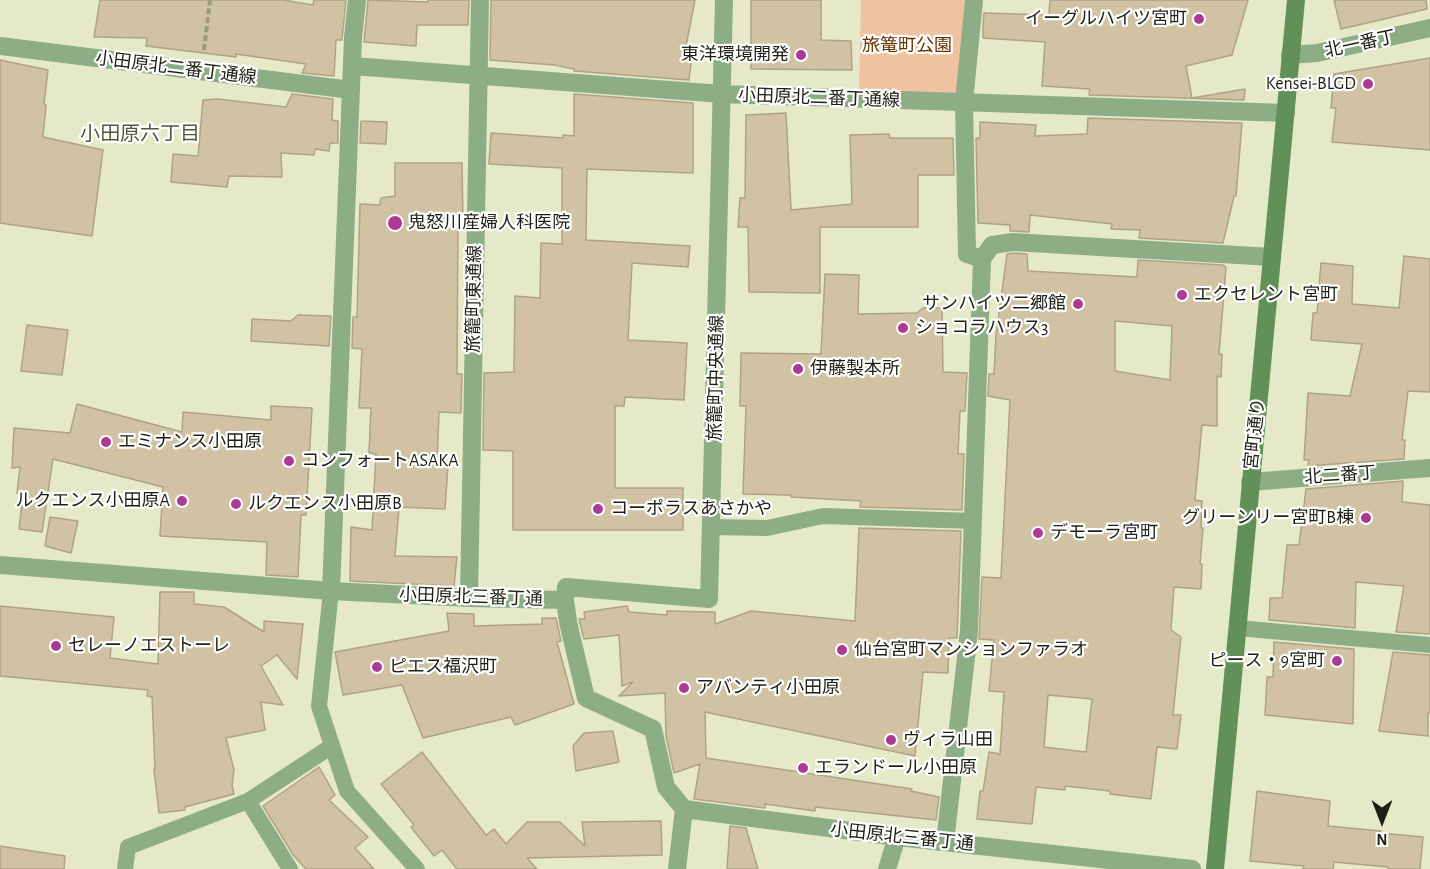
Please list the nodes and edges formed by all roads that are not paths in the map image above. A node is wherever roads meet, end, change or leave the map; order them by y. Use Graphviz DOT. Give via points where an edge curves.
graph roads {
  1 [pos="357,0"];
  2 [pos="480,0"];
  3 [pos="724,0"];
  4 [pos="974,0"];
  5 [pos="1296,0"];
  6 [pos="1430,28"];
  7 [pos="0,46"];
  8 [pos="1290,55"];
  9 [pos="353,66"];
  10 [pos="477,74"];
  11 [pos="351,90"];
  12 [pos="722,94"];
  13 [pos="964,102"];
  14 [pos="1286,113"];
  15 [pos="1272,257"];
  16 [pos="982,259"];
  17 [pos="1430,468"];
  18 [pos="1250,482"];
  19 [pos="973,521"];
  20 [pos="712,527"];
  21 [pos="0,565"];
  22 [pos="331,591"];
  23 [pos="469,598"];
  24 [pos="566,600"];
  25 [pos="1237,628"];
  26 [pos="1430,645"];
  27 [pos="332,746"];
  28 [pos="249,801"];
  29 [pos="684,809"];
  30 [pos="897,837"];
  31 [pos="945,842"];
  32 [pos="125,869"];
  33 [pos="290,869"];
  34 [pos="417,869"];
  35 [pos="677,869"];
  36 [pos="887,869"];
  37 [pos="1192,869"];
  38 [pos="1215,869"];
  1 -- 9 [label="street"];
  2 -- 10 [label="street, 旅籠町東通線"];
  3 -- 12 [label="street, 旅籠町中央通線"];
  4 -- 13 [label="street"];
  5 -- 8 [label="street, 宮町通り"];
  6 -- 8 [label="street, 北一番丁" via="1317,53"];
  7 -- 11 [label="street, 小田原北二番丁通線"];
  8 -- 14 [label="street, 宮町通り"];
  9 -- 10 [label="street, 小田原北二番丁通線"];
  9 -- 11 [label="street"];
  10 -- 12 [label="street, 小田原北二番丁通線"];
  10 -- 23 [label="street, 旅籠町東通線"];
  11 -- 22 [label="street"];
  12 -- 13 [label="street, 小田原北二番丁通線"];
  12 -- 20 [label="street, 旅籠町中央通線"];
  13 -- 14 [label="street, 小田原北二番丁通線"];
  13 -- 16 [label="street" via="967,254"];
  14 -- 15 [label="street, 宮町通り"];
  15 -- 16 [label="street" via="1013,242 992,245"];
  15 -- 18 [label="street, 宮町通り"];
  16 -- 19 [label="street"];
  17 -- 18 [label="street, 北二番丁"];
  18 -- 25 [label="street, 宮町通り"];
  19 -- 20 [label="lane" via="823,516 767,528"];
  19 -- 31 [label="street" via="969,631"];
  20 -- 24 [label="street, 旅籠町中央通線" via="709,599 566,587"];
  21 -- 22 [label="street, 小田原北三番丁通"];
  22 -- 23 [label="street, 小田原北三番丁通"];
  22 -- 27 [label="lane" via="319,706"];
  23 -- 24 [label="street, 小田原北三番丁通"];
  24 -- 29 [label="street, 小田原北三番丁通" via="586,698 653,729 666,787"];
  25 -- 26 [label="lane"];
  25 -- 38 [label="street, 宮町通り"];
  27 -- 28 [label="lane"];
  27 -- 34 [label="lane" via="346,791"];
  28 -- 32 [label="lane" via="128,847"];
  28 -- 33 [label="lane"];
  29 -- 30 [label="street, 小田原北三番丁通"];
  29 -- 35 [label="street"];
  30 -- 31 [label="street, 小田原北三番丁通"];
  30 -- 36 [label="street"];
  31 -- 37 [label="street, 小田原北三番丁通"];
}
